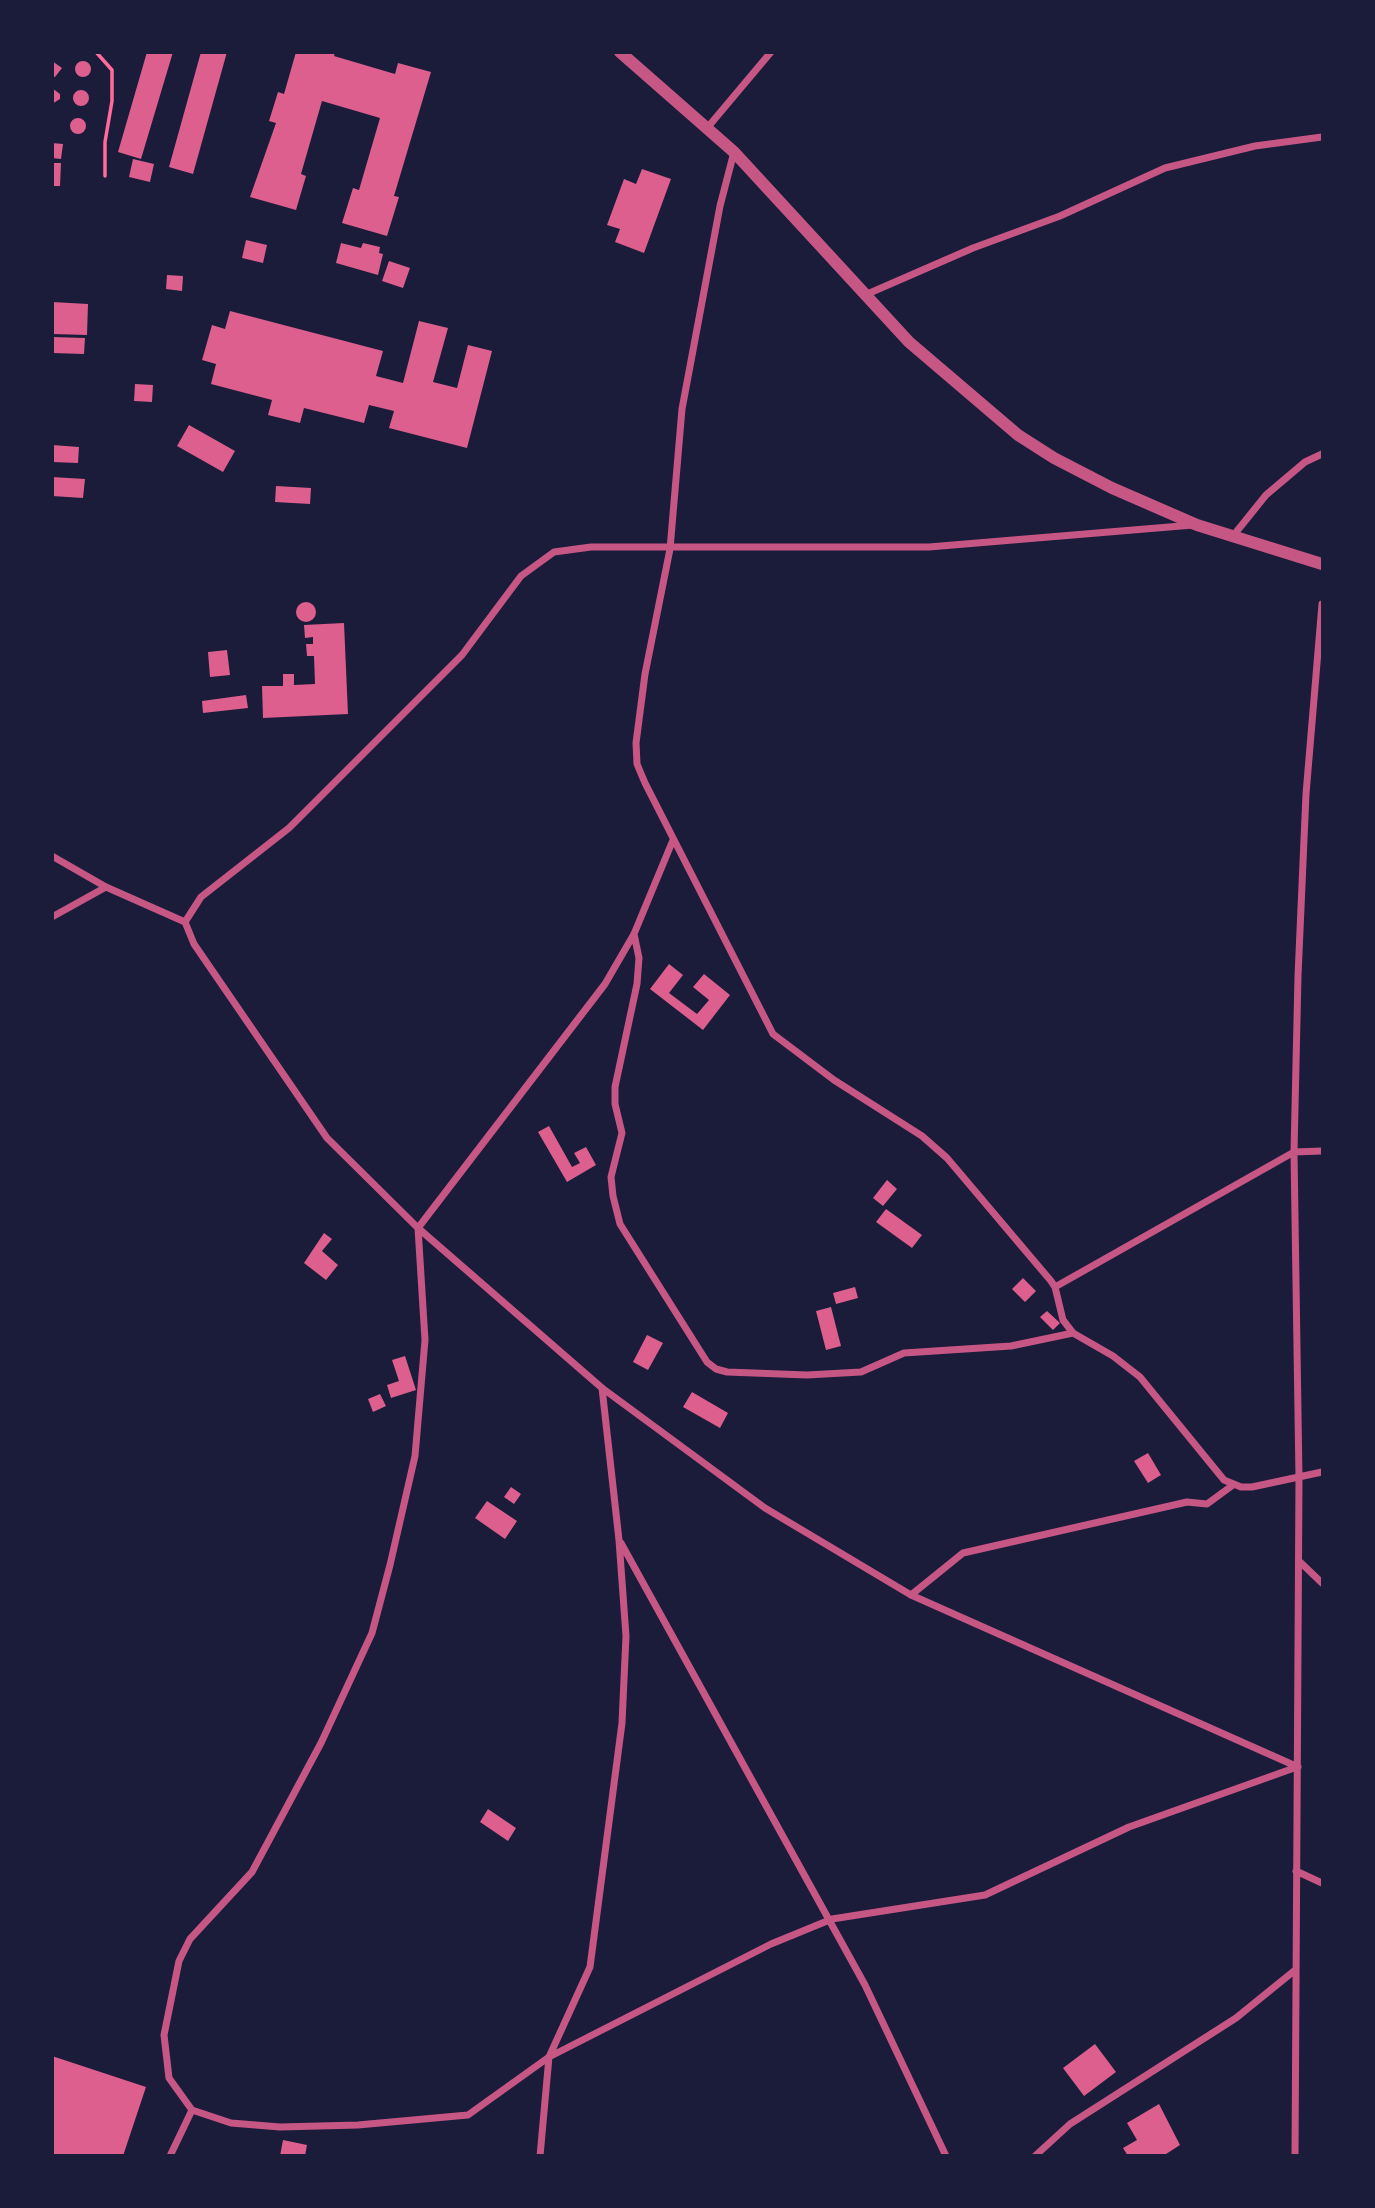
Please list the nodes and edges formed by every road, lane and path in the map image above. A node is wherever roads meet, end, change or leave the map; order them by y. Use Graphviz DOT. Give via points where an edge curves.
graph roads {
  1 [pos="96,52"];
  2 [pos="620,52"];
  3 [pos="771,52"];
  4 [pos="708,127"];
  5 [pos="1322,137"];
  6 [pos="734,152"];
  7 [pos="105,176"];
  8 [pos="864,295"];
  9 [pos="1322,454"];
  10 [pos="1197,525"];
  11 [pos="1233,537"];
  12 [pos="670,549"];
  13 [pos="1322,564"];
  14 [pos="1322,604"];
  15 [pos="673,840"];
  16 [pos="52,856"];
  17 [pos="106,887"];
  18 [pos="52,917"];
  19 [pos="185,922"];
  20 [pos="634,934"];
  21 [pos="1322,1151"];
  22 [pos="1294,1152"];
  23 [pos="418,1228"];
  24 [pos="1055,1287"];
  25 [pos="1073,1333"];
  26 [pos="601,1388"];
  27 [pos="1322,1472"];
  28 [pos="1299,1478"];
  29 [pos="1233,1485"];
  30 [pos="619,1540"];
  31 [pos="1299,1561"];
  32 [pos="1322,1583"];
  33 [pos="911,1595"];
  34 [pos="1298,1767"];
  35 [pos="1296,1871"];
  36 [pos="1322,1883"];
  37 [pos="830,1921"];
  38 [pos="1294,1971"];
  39 [pos="549,2057"];
  40 [pos="192,2110"];
  41 [pos="170,2155"];
  42 [pos="540,2155"];
  43 [pos="946,2155"];
  44 [pos="1034,2155"];
  45 [pos="1295,2155"];
  1 -- 7 [label="path" via="112,70"];
  2 -- 4 [label="street"];
  3 -- 4 [label="street"];
  4 -- 6 [label="street"];
  5 -- 8 [label="street" via="1255,146 1166,168"];
  6 -- 8 [label="street"];
  6 -- 12 [label="street" via="682,409"];
  8 -- 10 [label="street" via="918,351 1018,435 1112,488"];
  9 -- 11 [label="street" via="1266,495"];
  10 -- 11 [label="street"];
  10 -- 12 [label="street" via="929,547"];
  11 -- 13 [label="street"];
  12 -- 15 [label="street" via="636,743 637,764"];
  12 -- 19 [label="street" via="591,547 554,552 521,576 462,655 289,828 201,897"];
  14 -- 22 [label="street" via="1306,794"];
  15 -- 20 [label="street"];
  15 -- 24 [label="street" via="773,1034 834,1080 922,1136 970,1184"];
  16 -- 17 [label="street"];
  17 -- 18 [label="street"];
  17 -- 19 [label="street"];
  19 -- 23 [label="street" via="194,944 327,1138"];
  20 -- 23 [label="street" via="578,1024"];
  20 -- 25 [label="street" via="639,958 637,984 615,1087 622,1133 611,1177 612,1196 620,1224 707,1362 727,1372 861,1372 904,1353 1011,1346"];
  21 -- 22 [label="street"];
  22 -- 24 [label="street"];
  22 -- 28 [label="street"];
  23 -- 26 [label="street"];
  23 -- 40 [label="street" via="424,1353 415,1456 390,1565 372,1633 309,1767 252,1872 190,1939 179,1961 164,2035 169,2078"];
  24 -- 25 [label="street" via="1063,1321"];
  25 -- 29 [label="street" via="1140,1377 1216,1474"];
  26 -- 30 [label="street"];
  26 -- 33 [label="street" via="765,1508"];
  27 -- 28 [label="street"];
  28 -- 29 [label="street" via="1252,1487"];
  28 -- 31 [label="street"];
  29 -- 33 [label="street" via="1207,1504 1187,1502 963,1553"];
  30 -- 37 [label="street"];
  30 -- 39 [label="street" via="626,1636 622,1724 590,1968"];
  31 -- 32 [label="street"];
  31 -- 34 [label="street"];
  33 -- 34 [label="street"];
  34 -- 35 [label="street"];
  34 -- 37 [label="street" via="1129,1826 985,1895"];
  35 -- 36 [label="street"];
  35 -- 38 [label="street"];
  37 -- 39 [label="street" via="771,1944"];
  37 -- 43 [label="street"];
  38 -- 44 [label="street" via="1236,2018 1132,2081"];
  38 -- 45 [label="street"];
  39 -- 40 [label="street" via="468,2115 280,2127 231,2123"];
  39 -- 42 [label="street"];
  40 -- 41 [label="street"];
}
